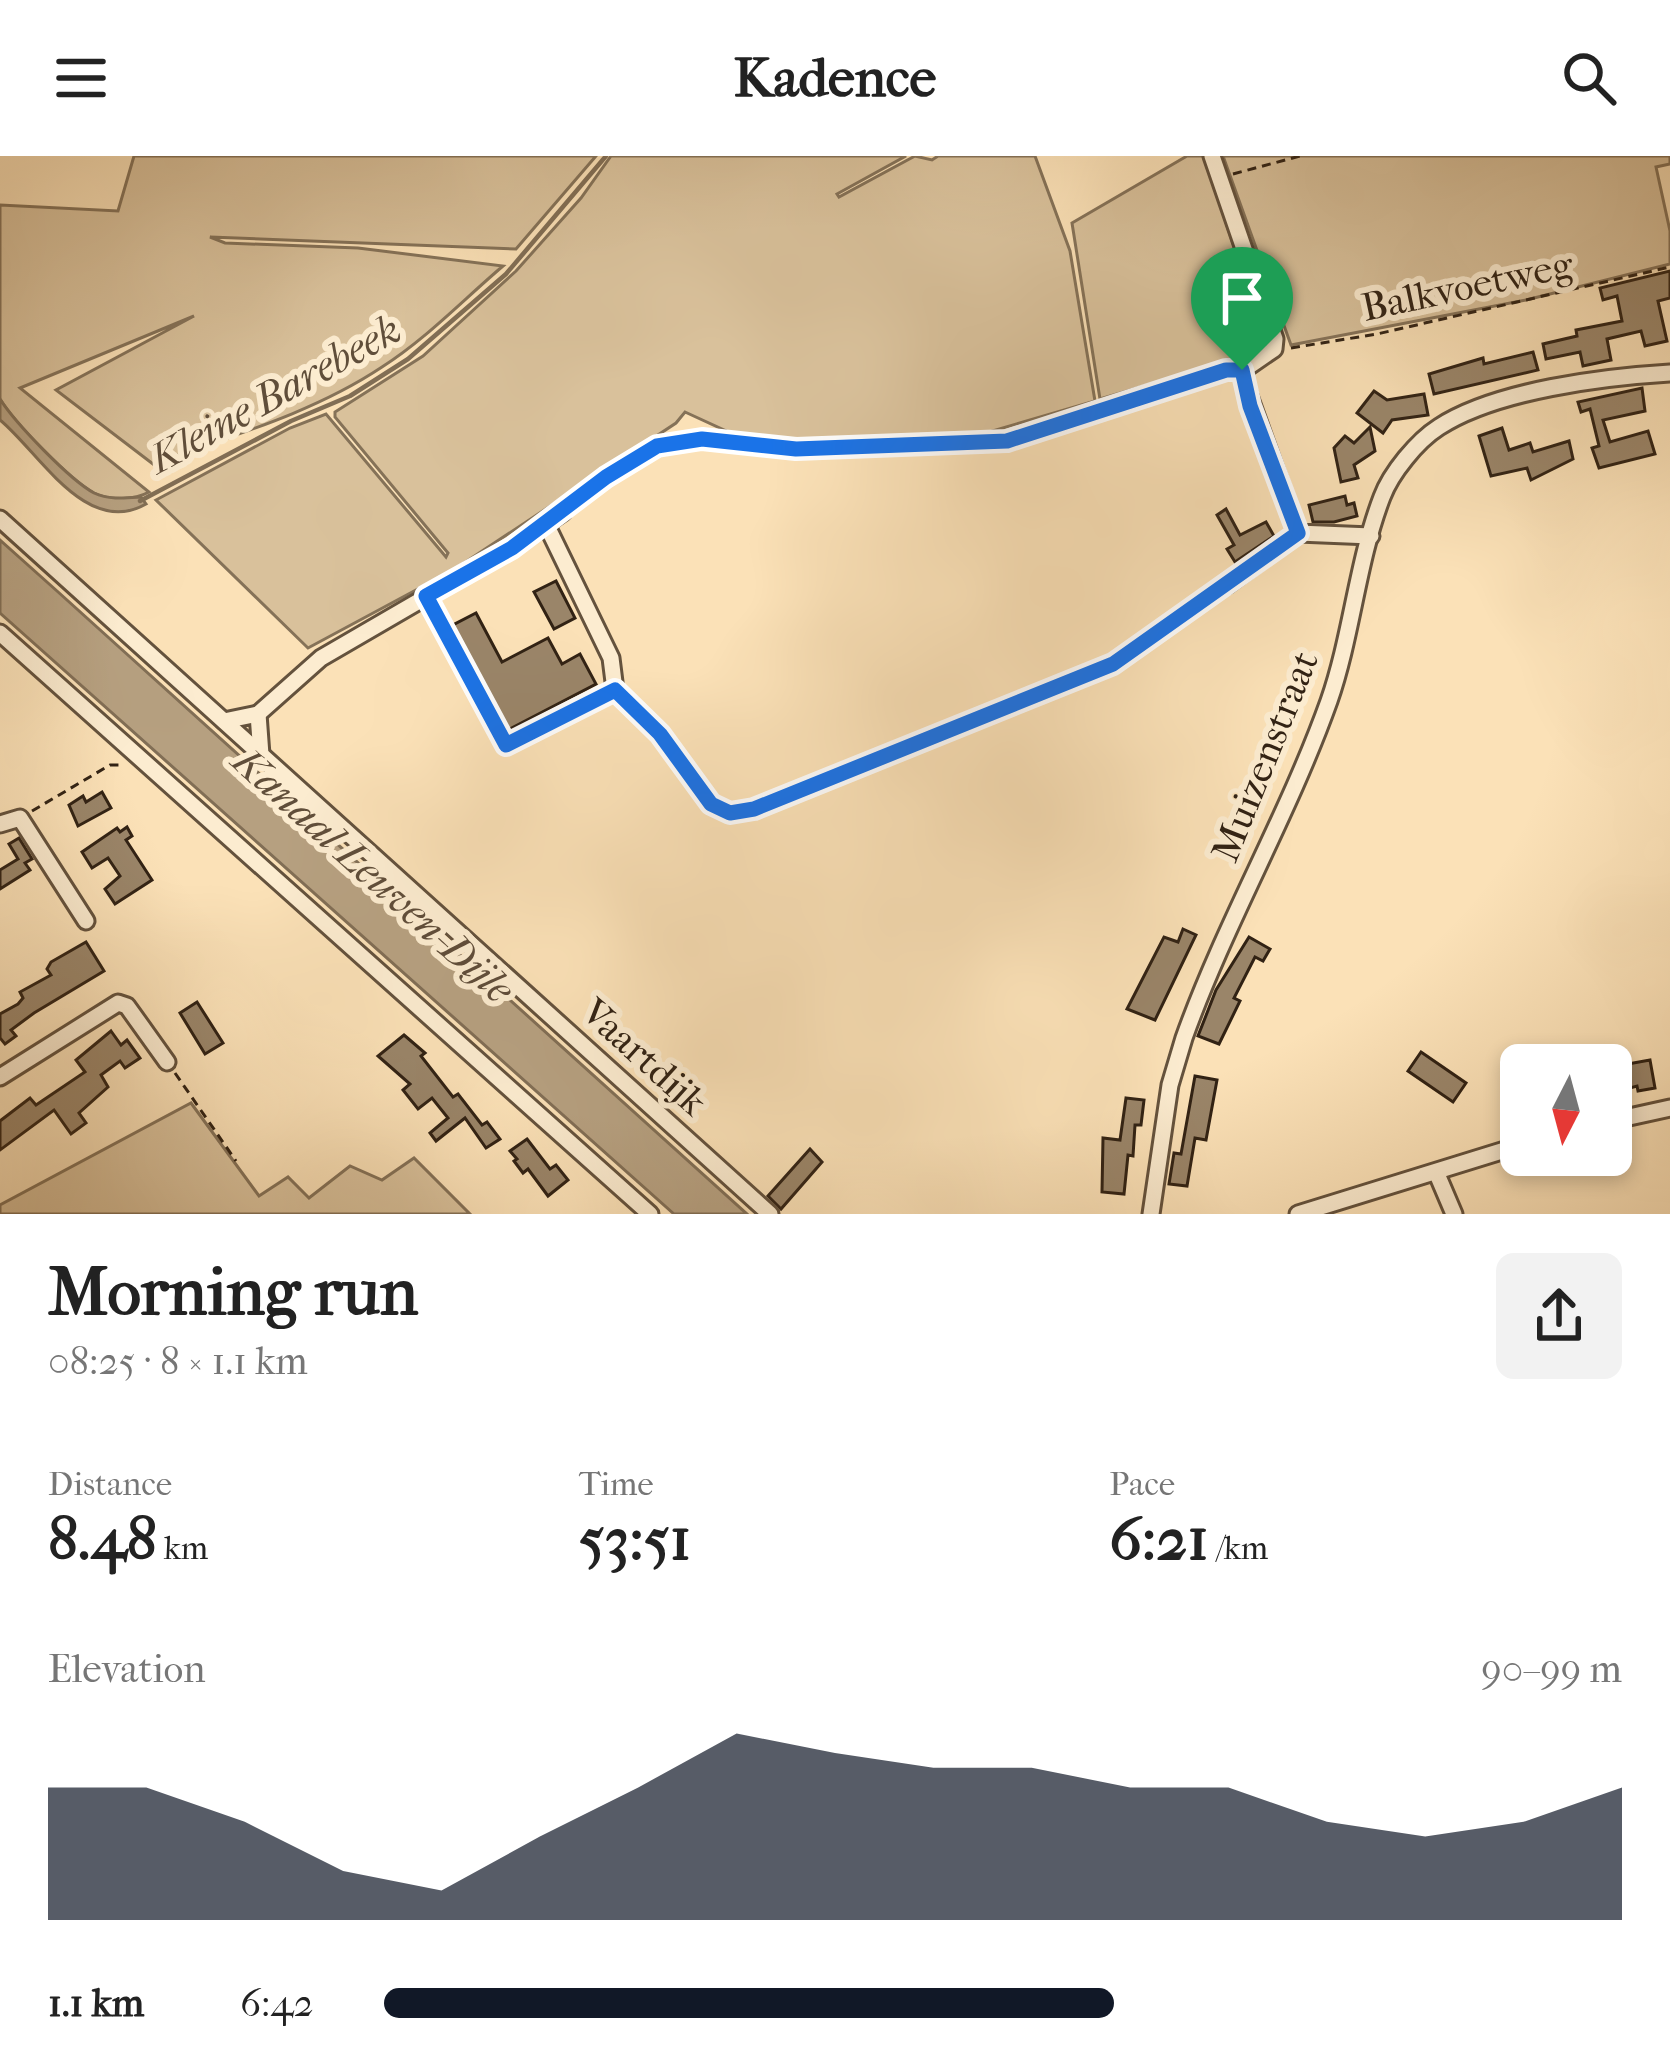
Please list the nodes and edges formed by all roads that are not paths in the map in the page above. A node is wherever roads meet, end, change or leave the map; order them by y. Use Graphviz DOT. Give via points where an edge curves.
graph roads {
  1 [pos="1212,156"];
  2 [pos="1670,373"];
  3 [pos="563,512"];
  4 [pos="0,519"];
  5 [pos="547,524"];
  6 [pos="1298,533"];
  7 [pos="1372,536"];
  8 [pos="1227,585"];
  9 [pos="0,633"];
  10 [pos="618,694"];
  11 [pos="258,713"];
  12 [pos="224,721"];
  13 [pos="261,755"];
  14 [pos="0,824"];
  15 [pos="86,921"];
  16 [pos="166,1062"];
  17 [pos="0,1077"];
  18 [pos="1670,1108"];
  19 [pos="1632,1116"];
  20 [pos="1500,1152"];
  21 [pos="1437,1174"];
  22 [pos="650,1214"];
  23 [pos="770,1214"];
  24 [pos="1151,1214"];
  25 [pos="1298,1214"];
  26 [pos="1454,1214"];
  1 -- 6 [label="street" via="1274,333 1274,349 1242,370"];
  2 -- 7 [label="street, Muizenstraat" via="1545,390 1438,427 1383,494"];
  3 -- 5 [label="street"];
  4 -- 12 [label="street, Vaartdijk"];
  5 -- 10 [label="street" via="611,658"];
  5 -- 11 [label="street" via="321,658"];
  6 -- 7 [label="street"];
  6 -- 8 [label="street"];
  7 -- 24 [label="street, Muizenstraat" via="1328,702 1184,1038"];
  9 -- 22 [label="street"];
  11 -- 12 [label="street"];
  11 -- 13 [label="street"];
  12 -- 13 [label="street, Vaartdijk"];
  13 -- 23 [label="street, Vaartdijk"];
  14 -- 15 [label="street" via="20,818"];
  16 -- 17 [label="street" via="118,1003"];
  18 -- 19 [label="street"];
  20 -- 21 [label="street"];
  21 -- 25 [label="street"];
  21 -- 26 [label="street"];
}
